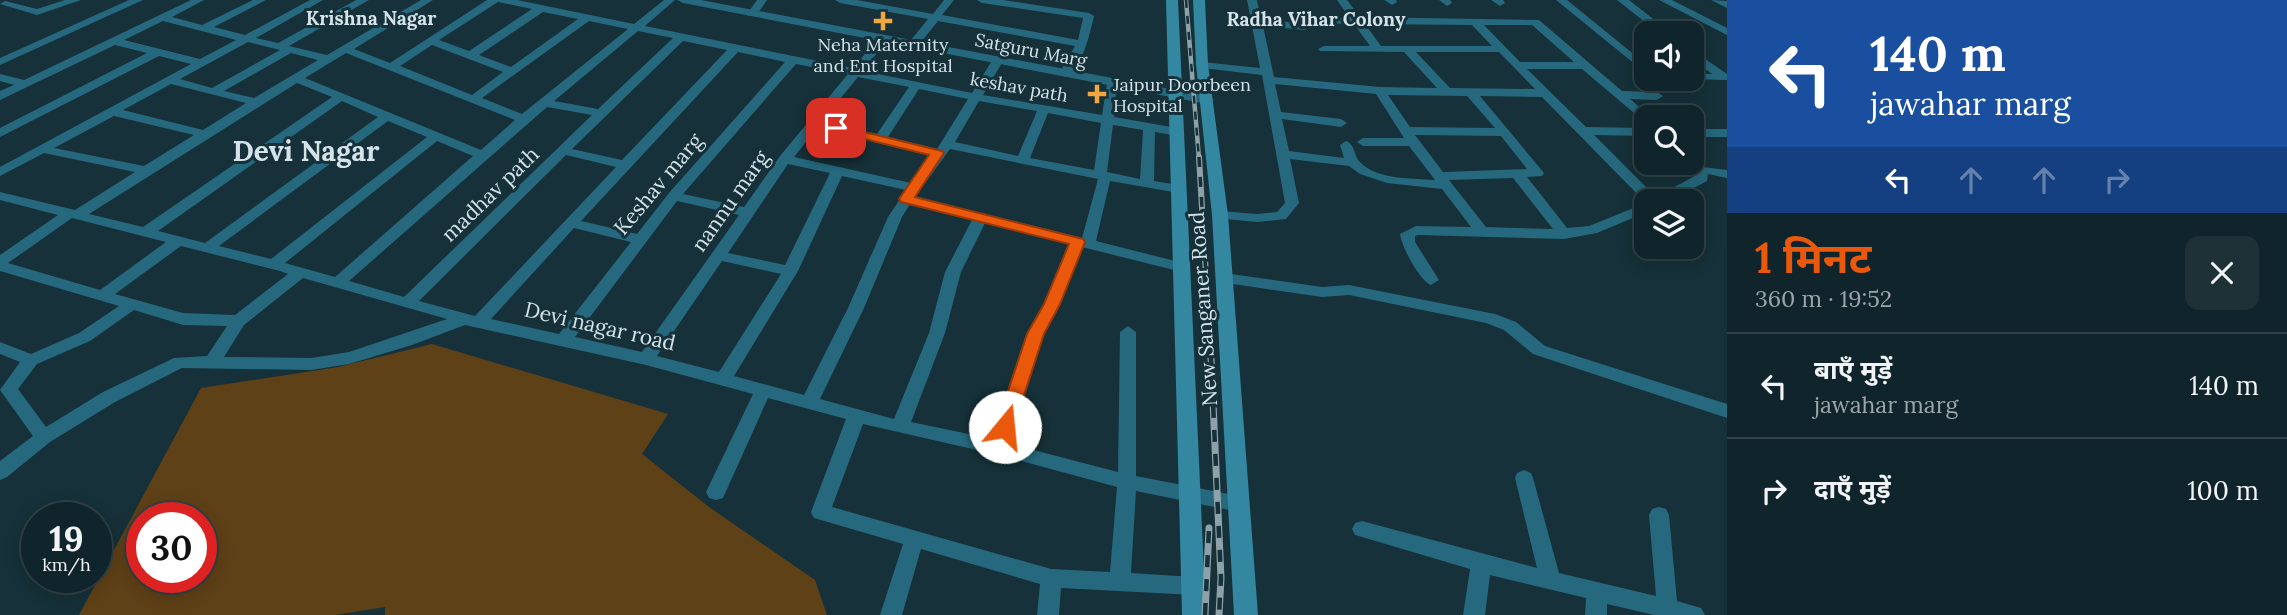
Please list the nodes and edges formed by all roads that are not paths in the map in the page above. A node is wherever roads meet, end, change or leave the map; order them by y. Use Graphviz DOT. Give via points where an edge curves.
graph roads {
  1 [pos="76,0"];
  2 [pos="138,0"];
  3 [pos="199,0"];
  4 [pos="261,0"];
  5 [pos="318,0"];
  6 [pos="365,0"];
  7 [pos="429,0"];
  8 [pos="494,0"];
  9 [pos="502,0"];
  10 [pos="670,0"];
  11 [pos="762,0"];
  12 [pos="840,0"];
  13 [pos="949,0"];
  14 [pos="982,0"];
  15 [pos="1090,0"];
  16 [pos="1172,0"];
  17 [pos="1199,0"];
  18 [pos="1251,0"];
  19 [pos="1342,0"];
  20 [pos="1561,0"];
  21 [pos="1622,0"];
  22 [pos="1664,0"];
  23 [pos="1716,0"];
  24 [pos="691,1"];
  25 [pos="7,3"];
  26 [pos="1018,3"];
  27 [pos="1727,5"];
  28 [pos="541,8"];
  29 [pos="752,13"];
  30 [pos="1089,16"];
  31 [pos="935,17"];
  32 [pos="162,18"];
  33 [pos="586,18"];
  34 [pos="96,19"];
  35 [pos="1359,20"];
  36 [pos="1474,21"];
  37 [pos="1650,21"];
  38 [pos="1258,22"];
  39 [pos="204,28"];
  40 [pos="140,29"];
  41 [pos="633,29"];
  42 [pos="1727,32"];
  43 [pos="245,38"];
  44 [pos="680,38"];
  45 [pos="883,39"];
  46 [pos="113,41"];
  47 [pos="431,41"];
  48 [pos="1082,44"];
  49 [pos="913,45"];
  50 [pos="284,48"];
  51 [pos="345,49"];
  52 [pos="734,49"];
  53 [pos="1324,49"];
  54 [pos="1378,49"];
  55 [pos="1407,49"];
  56 [pos="1501,49"];
  57 [pos="158,52"];
  58 [pos="470,55"];
  59 [pos="328,59"];
  60 [pos="793,60"];
  61 [pos="1634,60"];
  62 [pos="997,61"];
  63 [pos="1704,61"];
  64 [pos="0,62"];
  65 [pos="201,63"];
  66 [pos="1202,65"];
  67 [pos="1518,65"];
  68 [pos="1587,65"];
  69 [pos="391,67"];
  70 [pos="512,71"];
  71 [pos="855,73"];
  72 [pos="1065,74"];
  73 [pos="1268,76"];
  74 [pos="0,77"];
  75 [pos="1704,77"];
  76 [pos="1726,77"];
  77 [pos="296,78"];
  78 [pos="168,80"];
  79 [pos="24,84"];
  80 [pos="1113,84"];
  81 [pos="916,85"];
  82 [pos="1380,91"];
  83 [pos="213,92"];
  84 [pos="1447,92"];
  85 [pos="1471,92"];
  86 [pos="1545,93"];
  87 [pos="1176,95"];
  88 [pos="1619,95"];
  89 [pos="0,96"];
  90 [pos="342,96"];
  91 [pos="1657,96"];
  92 [pos="977,97"];
  93 [pos="474,99"];
  94 [pos="1207,100"];
  95 [pos="256,102"];
  96 [pos="542,102"];
  97 [pos="1634,108"];
  98 [pos="1044,109"];
  99 [pos="110,111"];
  100 [pos="601,113"];
  101 [pos="387,115"];
  102 [pos="1276,115"];
  103 [pos="524,118"];
  104 [pos="1106,121"];
  105 [pos="814,123"];
  106 [pos="1341,123"];
  107 [pos="1149,127"];
  108 [pos="1584,131"];
  109 [pos="1177,132"];
  110 [pos="1505,132"];
  111 [pos="1634,132"];
  112 [pos="0,133"];
  113 [pos="1704,133"];
  114 [pos="1727,133"];
  115 [pos="205,134"];
  116 [pos="436,136"];
  117 [pos="1409,136"];
  118 [pos="880,139"];
  119 [pos="1363,142"];
  120 [pos="1346,145"];
  121 [pos="42,149"];
  122 [pos="942,149"];
  123 [pos="565,151"];
  124 [pos="1283,154"];
  125 [pos="481,155"];
  126 [pos="785,159"];
  127 [pos="1022,161"];
  128 [pos="1353,163"];
  129 [pos="625,165"];
  130 [pos="1704,167"];
  131 [pos="147,171"];
  132 [pos="838,171"];
  133 [pos="0,172"];
  134 [pos="1727,174"];
  135 [pos="1518,175"];
  136 [pos="1701,175"];
  137 [pos="1103,176"];
  138 [pos="1443,181"];
  139 [pos="1147,184"];
  140 [pos="1179,189"];
  141 [pos="1640,189"];
  142 [pos="1681,189"];
  143 [pos="910,194"];
  144 [pos="0,196"];
  145 [pos="674,196"];
  146 [pos="746,212"];
  147 [pos="1634,212"];
  148 [pos="74,214"];
  149 [pos="1220,215"];
  150 [pos="980,218"];
  151 [pos="570,223"];
  152 [pos="145,233"];
  153 [pos="1483,233"];
  154 [pos="1564,234"];
  155 [pos="639,239"];
  156 [pos="178,241"];
  157 [pos="1083,243"];
  158 [pos="207,248"];
  159 [pos="717,255"];
  160 [pos="0,264"];
  161 [pos="273,265"];
  162 [pos="1182,267"];
  163 [pos="790,271"];
  164 [pos="300,272"];
  165 [pos="1224,278"];
  166 [pos="1431,280"];
  167 [pos="337,283"];
  168 [pos="102,296"];
  169 [pos="407,303"];
  170 [pos="132,304"];
  171 [pos="471,320"];
  172 [pos="238,321"];
  173 [pos="1128,332"];
  174 [pos="563,341"];
  175 [pos="0,348"];
  176 [pos="31,359"];
  177 [pos="646,359"];
  178 [pos="212,362"];
  179 [pos="723,380"];
  180 [pos="763,391"];
  181 [pos="809,403"];
  182 [pos="1727,411"];
  183 [pos="857,415"];
  184 [pos="900,427"];
  185 [pos="44,437"];
  186 [pos="999,448"];
  187 [pos="0,472"];
  188 [pos="1524,478"];
  189 [pos="1127,482"];
  190 [pos="716,492"];
  191 [pos="1191,496"];
  192 [pos="1238,503"];
  193 [pos="1660,515"];
  194 [pos="1362,529"];
  195 [pos="914,539"];
  196 [pos="1481,563"];
  197 [pos="1051,578"];
  198 [pos="1551,581"];
  199 [pos="1120,582"];
  200 [pos="1194,586"];
  201 [pos="1597,592"];
  202 [pos="1667,608"];
  203 [pos="891,615"];
  204 [pos="1048,615"];
  205 [pos="1194,615"];
  206 [pos="1246,615"];
  207 [pos="1474,615"];
  208 [pos="1595,615"];
  209 [pos="1695,615"];
  1 -- 25 [label="street" via="37,12"];
  2 -- 34 [label="street"];
  3 -- 32 [label="street"];
  4 -- 39 [label="street"];
  5 -- 43 [label="street"];
  6 -- 50 [label="street"];
  7 -- 51 [label="street"];
  8 -- 47 [label="street"];
  9 -- 28 [label="street, keshav path"];
  10 -- 41 [label="street"];
  11 -- 29 [label="street"];
  12 -- 31 [label="street"];
  13 -- 31 [label="street"];
  14 -- 26 [label="street"];
  15 -- 30 [label="street"];
  16 -- 87 [label="main road, New Sanganer Road"];
  17 -- 66 [label="main road, New Sanganer Road"];
  18 -- 38 [label="street"];
  19 -- 35 [label="street"];
  20 -- 61 [label="street"];
  21 -- 37 [label="street"];
  22 -- 42 [label="street"];
  23 -- 27 [label="street"];
  24 -- 29 [label="street, Satguru Marg"];
  26 -- 30 [label="street"];
  28 -- 33 [label="street, keshav path"];
  28 -- 58 [label="street"];
  29 -- 45 [label="street, Satguru Marg"];
  30 -- 48 [label="street"];
  31 -- 48 [label="street"];
  31 -- 49 [label="street"];
  32 -- 39 [label="street"];
  32 -- 40 [label="street"];
  33 -- 41 [label="street, keshav path"];
  33 -- 70 [label="street"];
  34 -- 40 [label="street"];
  34 -- 64 [label="street"];
  35 -- 36 [label="street"];
  35 -- 38 [label="street"];
  35 -- 54 [label="street"];
  36 -- 56 [label="street"];
  36 -- 68 [label="street" via="1535,22"];
  38 -- 73 [label="street"];
  39 -- 43 [label="street"];
  40 -- 46 [label="street"];
  41 -- 44 [label="street, keshav path"];
  41 -- 96 [label="street"];
  43 -- 50 [label="street"];
  43 -- 65 [label="street"];
  44 -- 52 [label="street, keshav path"];
  44 -- 100 [label="street, madhav path"];
  45 -- 49 [label="street, Satguru Marg"];
  45 -- 71 [label="street, nannu marg"];
  46 -- 57 [label="street"];
  46 -- 79 [label="street"];
  47 -- 58 [label="street"];
  47 -- 69 [label="street"];
  48 -- 72 [label="street"];
  49 -- 62 [label="street, Satguru Marg"];
  50 -- 59 [label="street"];
  50 -- 83 [label="street"];
  51 -- 59 [label="street"];
  51 -- 69 [label="street"];
  52 -- 60 [label="street, keshav path"];
  52 -- 129 [label="street"];
  53 -- 54 [label="street"];
  54 -- 55 [label="street"];
  55 -- 56 [label="street"];
  55 -- 84 [label="street"];
  56 -- 67 [label="street"];
  57 -- 65 [label="street"];
  57 -- 112 [label="street"];
  58 -- 70 [label="street"];
  59 -- 77 [label="street"];
  60 -- 71 [label="street, keshav path"];
  60 -- 145 [label="street, Keshav marg"];
  62 -- 72 [label="street, Satguru Marg"];
  62 -- 92 [label="street"];
  63 -- 76 [label="street"];
  65 -- 78 [label="street"];
  66 -- 73 [label="street"];
  66 -- 94 [label="main road, New Sanganer Road"];
  67 -- 68 [label="street"];
  67 -- 86 [label="street"];
  68 -- 88 [label="street"];
  69 -- 93 [label="street"];
  70 -- 93 [label="street"];
  71 -- 81 [label="street, keshav path"];
  71 -- 105 [label="street, nannu marg"];
  72 -- 80 [label="street, Satguru Marg"];
  73 -- 82 [label="street"];
  73 -- 102 [label="street"];
  74 -- 79 [label="street"];
  75 -- 76 [label="street"];
  77 -- 90 [label="street"];
  77 -- 95 [label="street"];
  78 -- 83 [label="street"];
  78 -- 99 [label="street"];
  79 -- 89 [label="street"];
  80 -- 87 [label="street, Satguru Marg"];
  80 -- 104 [label="street"];
  81 -- 92 [label="street, keshav path"];
  81 -- 118 [label="street"];
  82 -- 84 [label="street"];
  82 -- 117 [label="street"];
  83 -- 95 [label="street"];
  84 -- 85 [label="street"];
  85 -- 86 [label="street"];
  85 -- 110 [label="street"];
  86 -- 108 [label="street"];
  87 -- 94 [label="street, Satguru Marg"];
  87 -- 109 [label="main road, New Sanganer Road"];
  88 -- 91 [label="street"];
  88 -- 97 [label="street"];
  90 -- 101 [label="street"];
  90 -- 152 [label="street"];
  92 -- 98 [label="street, keshav path"];
  92 -- 122 [label="street"];
  93 -- 103 [label="street"];
  94 -- 149 [label="main road, New Sanganer Road"];
  95 -- 115 [label="street"];
  96 -- 100 [label="street"];
  96 -- 103 [label="street"];
  98 -- 104 [label="street, keshav path"];
  98 -- 127 [label="street"];
  99 -- 115 [label="street"];
  99 -- 121 [label="street"];
  100 -- 123 [label="street, madhav path"];
  101 -- 116 [label="street"];
  101 -- 158 [label="street"];
  102 -- 106 [label="street"];
  102 -- 124 [label="street"];
  103 -- 125 [label="street"];
  104 -- 107 [label="street, keshav path"];
  104 -- 137 [label="street"];
  105 -- 118 [label="street"];
  105 -- 126 [label="street, nannu marg"];
  107 -- 109 [label="street, keshav path"];
  107 -- 139 [label="street"];
  108 -- 111 [label="street"];
  108 -- 141 [label="street"];
  109 -- 140 [label="main road, New Sanganer Road"];
  110 -- 117 [label="street"];
  110 -- 135 [label="street" via="1537,173"];
  113 -- 114 [label="street"];
  115 -- 131 [label="street"];
  116 -- 125 [label="street"];
  116 -- 161 [label="street"];
  117 -- 119 [label="street"];
  117 -- 138 [label="street"];
  118 -- 122 [label="street"];
  120 -- 128 [label="street"];
  121 -- 131 [label="street"];
  121 -- 133 [label="street"];
  122 -- 127 [label="street"];
  122 -- 143 [label="street"];
  123 -- 129 [label="street"];
  123 -- 169 [label="street, madhav path"];
  124 -- 128 [label="street"];
  124 -- 149 [label="street" via="1292,203 1281,215"];
  125 -- 167 [label="street"];
  126 -- 132 [label="street"];
  126 -- 146 [label="street, nannu marg"];
  127 -- 137 [label="street"];
  128 -- 138 [label="street" via="1391,179"];
  129 -- 151 [label="street"];
  130 -- 134 [label="street"];
  131 -- 148 [label="street"];
  132 -- 143 [label="street"];
  132 -- 163 [label="street"];
  135 -- 138 [label="street"];
  135 -- 154 [label="street"];
  136 -- 142 [label="street"];
  137 -- 139 [label="street"];
  137 -- 157 [label="street"];
  138 -- 153 [label="street"];
  139 -- 140 [label="street"];
  140 -- 162 [label="main road, New Sanganer Road"];
  143 -- 150 [label="street"];
  143 -- 181 [label="street"];
  144 -- 148 [label="street, Devi nagar road"];
  145 -- 146 [label="street"];
  145 -- 155 [label="street, Keshav marg"];
  146 -- 159 [label="street, nannu marg"];
  147 -- 154 [label="street" via="1592,230"];
  148 -- 152 [label="street, Devi nagar road"];
  148 -- 160 [label="street"];
  149 -- 165 [label="main road, New Sanganer Road"];
  150 -- 157 [label="street"];
  150 -- 184 [label="street" via="953,272 937,333"];
  151 -- 155 [label="street"];
  151 -- 171 [label="street"];
  152 -- 156 [label="street, Devi nagar road"];
  153 -- 154 [label="street"];
  153 -- 166 [label="street" via="1416,230 1407,234"];
  155 -- 174 [label="street, Keshav marg"];
  156 -- 158 [label="street, Devi nagar road"];
  156 -- 168 [label="street"];
  157 -- 162 [label="street"];
  157 -- 186 [label="street" via="1035,334"];
  158 -- 161 [label="street, Devi nagar road"];
  159 -- 163 [label="street"];
  159 -- 177 [label="street, nannu marg"];
  160 -- 168 [label="street"];
  161 -- 164 [label="street, Devi nagar road"];
  162 -- 191 [label="main road, New Sanganer Road"];
  163 -- 179 [label="street"];
  164 -- 167 [label="street, Devi nagar road"];
  164 -- 172 [label="street"];
  165 -- 182 [label="street" via="1322,292 1349,290 1463,311 1510,326 1539,350"];
  165 -- 192 [label="main road, New Sanganer Road"];
  167 -- 169 [label="street, Devi nagar road"];
  168 -- 170 [label="street"];
  169 -- 171 [label="street, Devi nagar road"];
  170 -- 172 [label="street" via="183,319"];
  170 -- 176 [label="street" via="98,331"];
  171 -- 174 [label="street, Devi nagar road"];
  171 -- 178 [label="street" via="336,360 311,364"];
  172 -- 178 [label="street"];
  173 -- 189 [label="street"];
  174 -- 177 [label="street, Devi nagar road"];
  175 -- 176 [label="street"];
  176 -- 185 [label="street" via="8,389"];
  177 -- 179 [label="street, Devi nagar road"];
  178 -- 185 [label="street" via="180,362 155,372"];
  179 -- 180 [label="street, Devi nagar road"];
  180 -- 181 [label="street, Devi nagar road"];
  180 -- 190 [label="street"];
  181 -- 183 [label="street, Devi nagar road"];
  183 -- 184 [label="street, Devi nagar road"];
  183 -- 195 [label="street" via="821,512"];
  184 -- 186 [label="street, Devi nagar road"];
  185 -- 187 [label="street"];
  186 -- 189 [label="street, Devi nagar road"];
  188 -- 198 [label="street"];
  189 -- 191 [label="street, Devi nagar road"];
  189 -- 199 [label="street"];
  191 -- 192 [label="street, Devi nagar road"];
  191 -- 200 [label="main road, New Sanganer Road"];
  192 -- 206 [label="main road, New Sanganer Road"];
  193 -- 202 [label="street"];
  194 -- 196 [label="street"];
  195 -- 197 [label="street"];
  195 -- 203 [label="street"];
  196 -- 198 [label="street"];
  196 -- 207 [label="street"];
  197 -- 199 [label="street"];
  197 -- 204 [label="street"];
  198 -- 201 [label="street"];
  199 -- 200 [label="street"];
  200 -- 205 [label="main road, New Sanganer Road"];
  201 -- 202 [label="street"];
  201 -- 208 [label="street"];
  202 -- 209 [label="street"];
}
